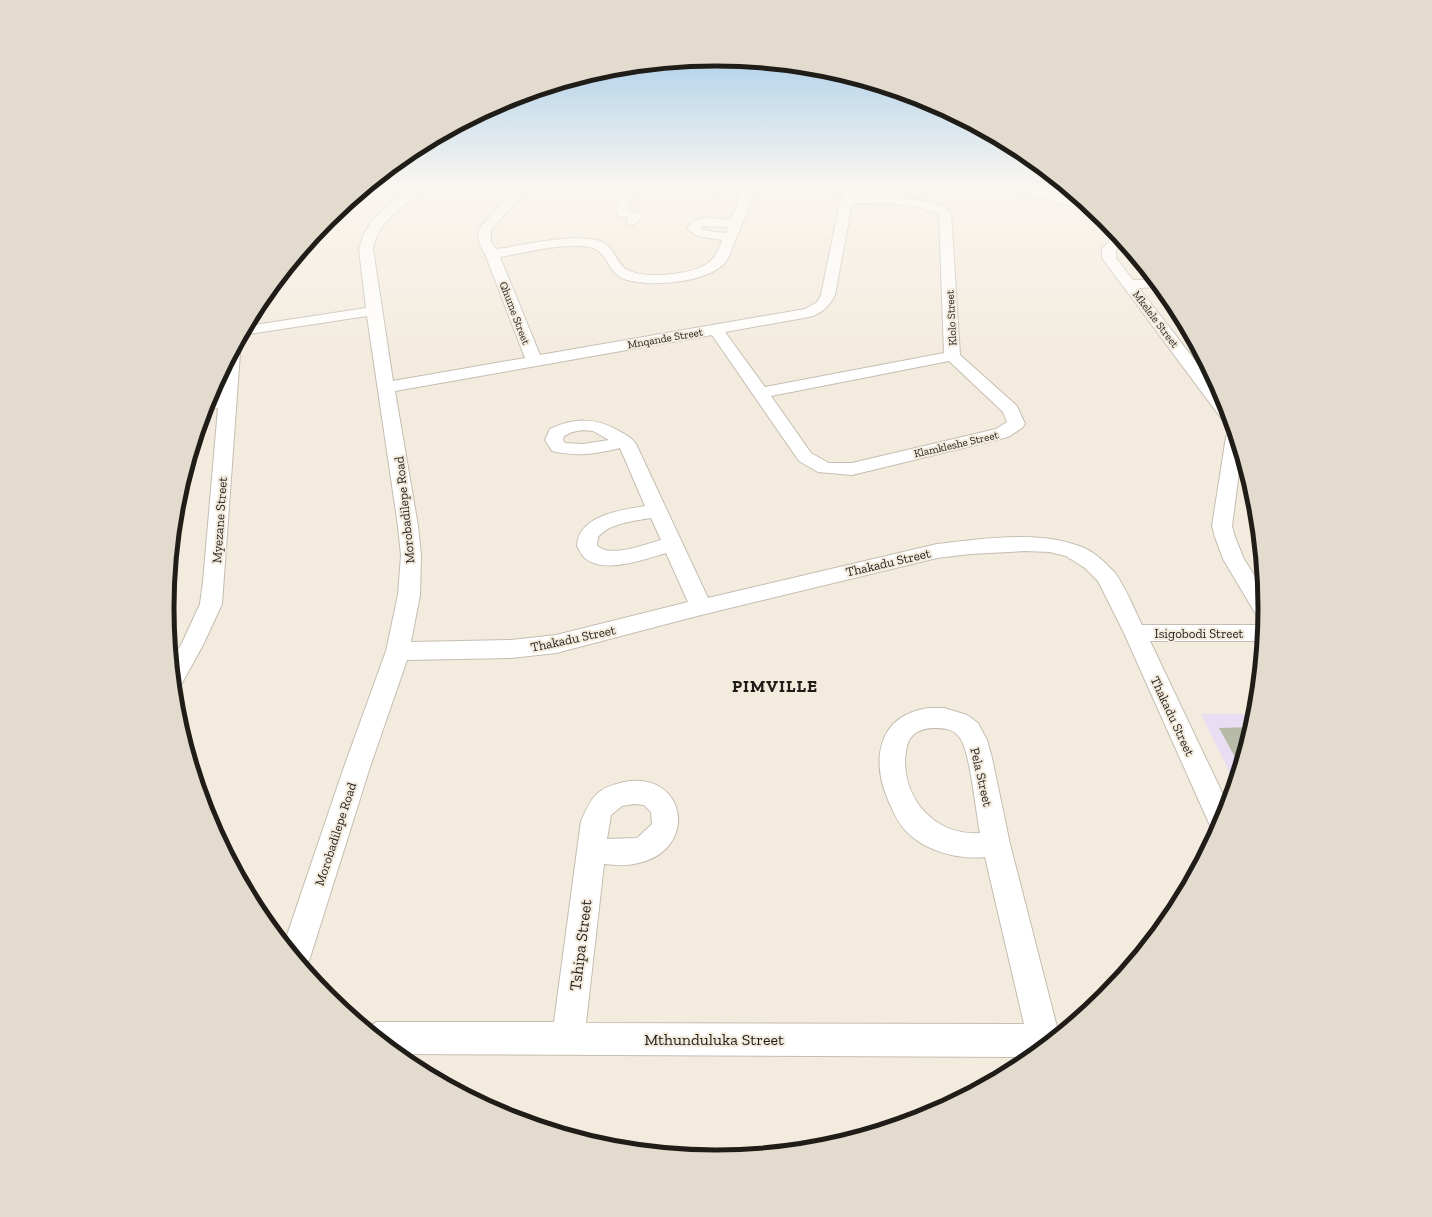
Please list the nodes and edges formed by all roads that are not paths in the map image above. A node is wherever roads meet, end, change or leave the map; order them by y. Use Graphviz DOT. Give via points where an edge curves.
graph roads {
  1 [pos="367,244"];
  2 [pos="486,244"];
  3 [pos="566,244"];
  4 [pos="589,244"];
  5 [pos="727,244"];
  6 [pos="838,244"];
  7 [pos="947,244"];
  8 [pos="1114,244"];
  9 [pos="492,254"];
  10 [pos="1130,284"];
  11 [pos="1150,284"];
  12 [pos="374,311"];
  13 [pos="716,330"];
  14 [pos="250,331"];
  15 [pos="952,356"];
  16 [pos="534,361"];
  17 [pos="231,366"];
  18 [pos="387,386"];
  19 [pos="761,393"];
  20 [pos="227,400"];
  21 [pos="1217,400"];
  22 [pos="214,403"];
  23 [pos="624,442"];
  24 [pos="1234,446"];
  25 [pos="657,510"];
  26 [pos="672,544"];
  27 [pos="1258,598"];
  28 [pos="701,607"];
  29 [pos="1135,633"];
  30 [pos="1257,633"];
  31 [pos="398,651"];
  32 [pos="177,671"];
  33 [pos="1218,813"];
  34 [pos="996,844"];
  35 [pos="592,851"];
  36 [pos="297,952"];
  37 [pos="385,1038"];
  38 [pos="568,1038"];
  39 [pos="1046,1039"];
  40 [pos="1043,1041"];
  1 -- 12 [label="street, Morobadilepe Road"];
  2 -- 9 [label="street, Qhume Street"];
  3 -- 9 [label="street"];
  4 -- 5 [label="street" via="606,249 619,271 628,277 645,280 699,272 712,267 721,259"];
  6 -- 13 [label="street, Mnqande Street" via="828,295 822,305 810,313"];
  7 -- 15 [label="street, Klolo Street"];
  8 -- 10 [label="street, Mkelele Street" via="1109,249 1109,258"];
  9 -- 16 [label="street, Qhume Street"];
  10 -- 11 [label="street"];
  10 -- 21 [label="street, Mkelele Street"];
  12 -- 14 [label="street"];
  12 -- 18 [label="street, Morobadilepe Road"];
  13 -- 16 [label="street, Mnqande Street"];
  13 -- 19 [label="street, Klamkleshe Street"];
  15 -- 19 [label="street"];
  15 -- 19 [label="street, Klamkleshe Street" via="1011,410 1016,424 1002,433 852,468 825,468 805,457"];
  16 -- 18 [label="street, Mnqande Street"];
  17 -- 20 [label="street, Myezane Street"];
  18 -- 31 [label="street, Morobadilepe Road" via="411,555 409,595"];
  20 -- 22 [label="street"];
  20 -- 32 [label="street, Myezane Street" via="211,604"];
  23 -- 25 [label="street"];
  24 -- 27 [label="street" via="1222,526 1230,552"];
  25 -- 26 [label="street"];
  25 -- 26 [label="street" via="596,527 588,536 587,546 592,553 603,558 619,558"];
  26 -- 28 [label="street"];
  28 -- 29 [label="street, Thakadu Street" via="937,551 1025,544 1050,545 1073,551 1092,563 1107,577"];
  28 -- 31 [label="street, Thakadu Street" via="556,644 512,649"];
  29 -- 30 [label="street, Isigobodi Street"];
  29 -- 33 [label="street, Thakadu Street"];
  31 -- 36 [label="street, Morobadilepe Road"];
  34 -- 34 [label="street, Pela Street" via="977,746 968,729 955,721 940,718 926,717 913,722 903,730 896,741 892,757 898,796 911,818 932,835 950,841 969,846"];
  34 -- 39 [label="street, Pela Street"];
  35 -- 38 [label="street, Tshipa Street"];
  37 -- 38 [label="street, Mthunduluka Street"];
  38 -- 40 [label="street, Mthunduluka Street"];
}
